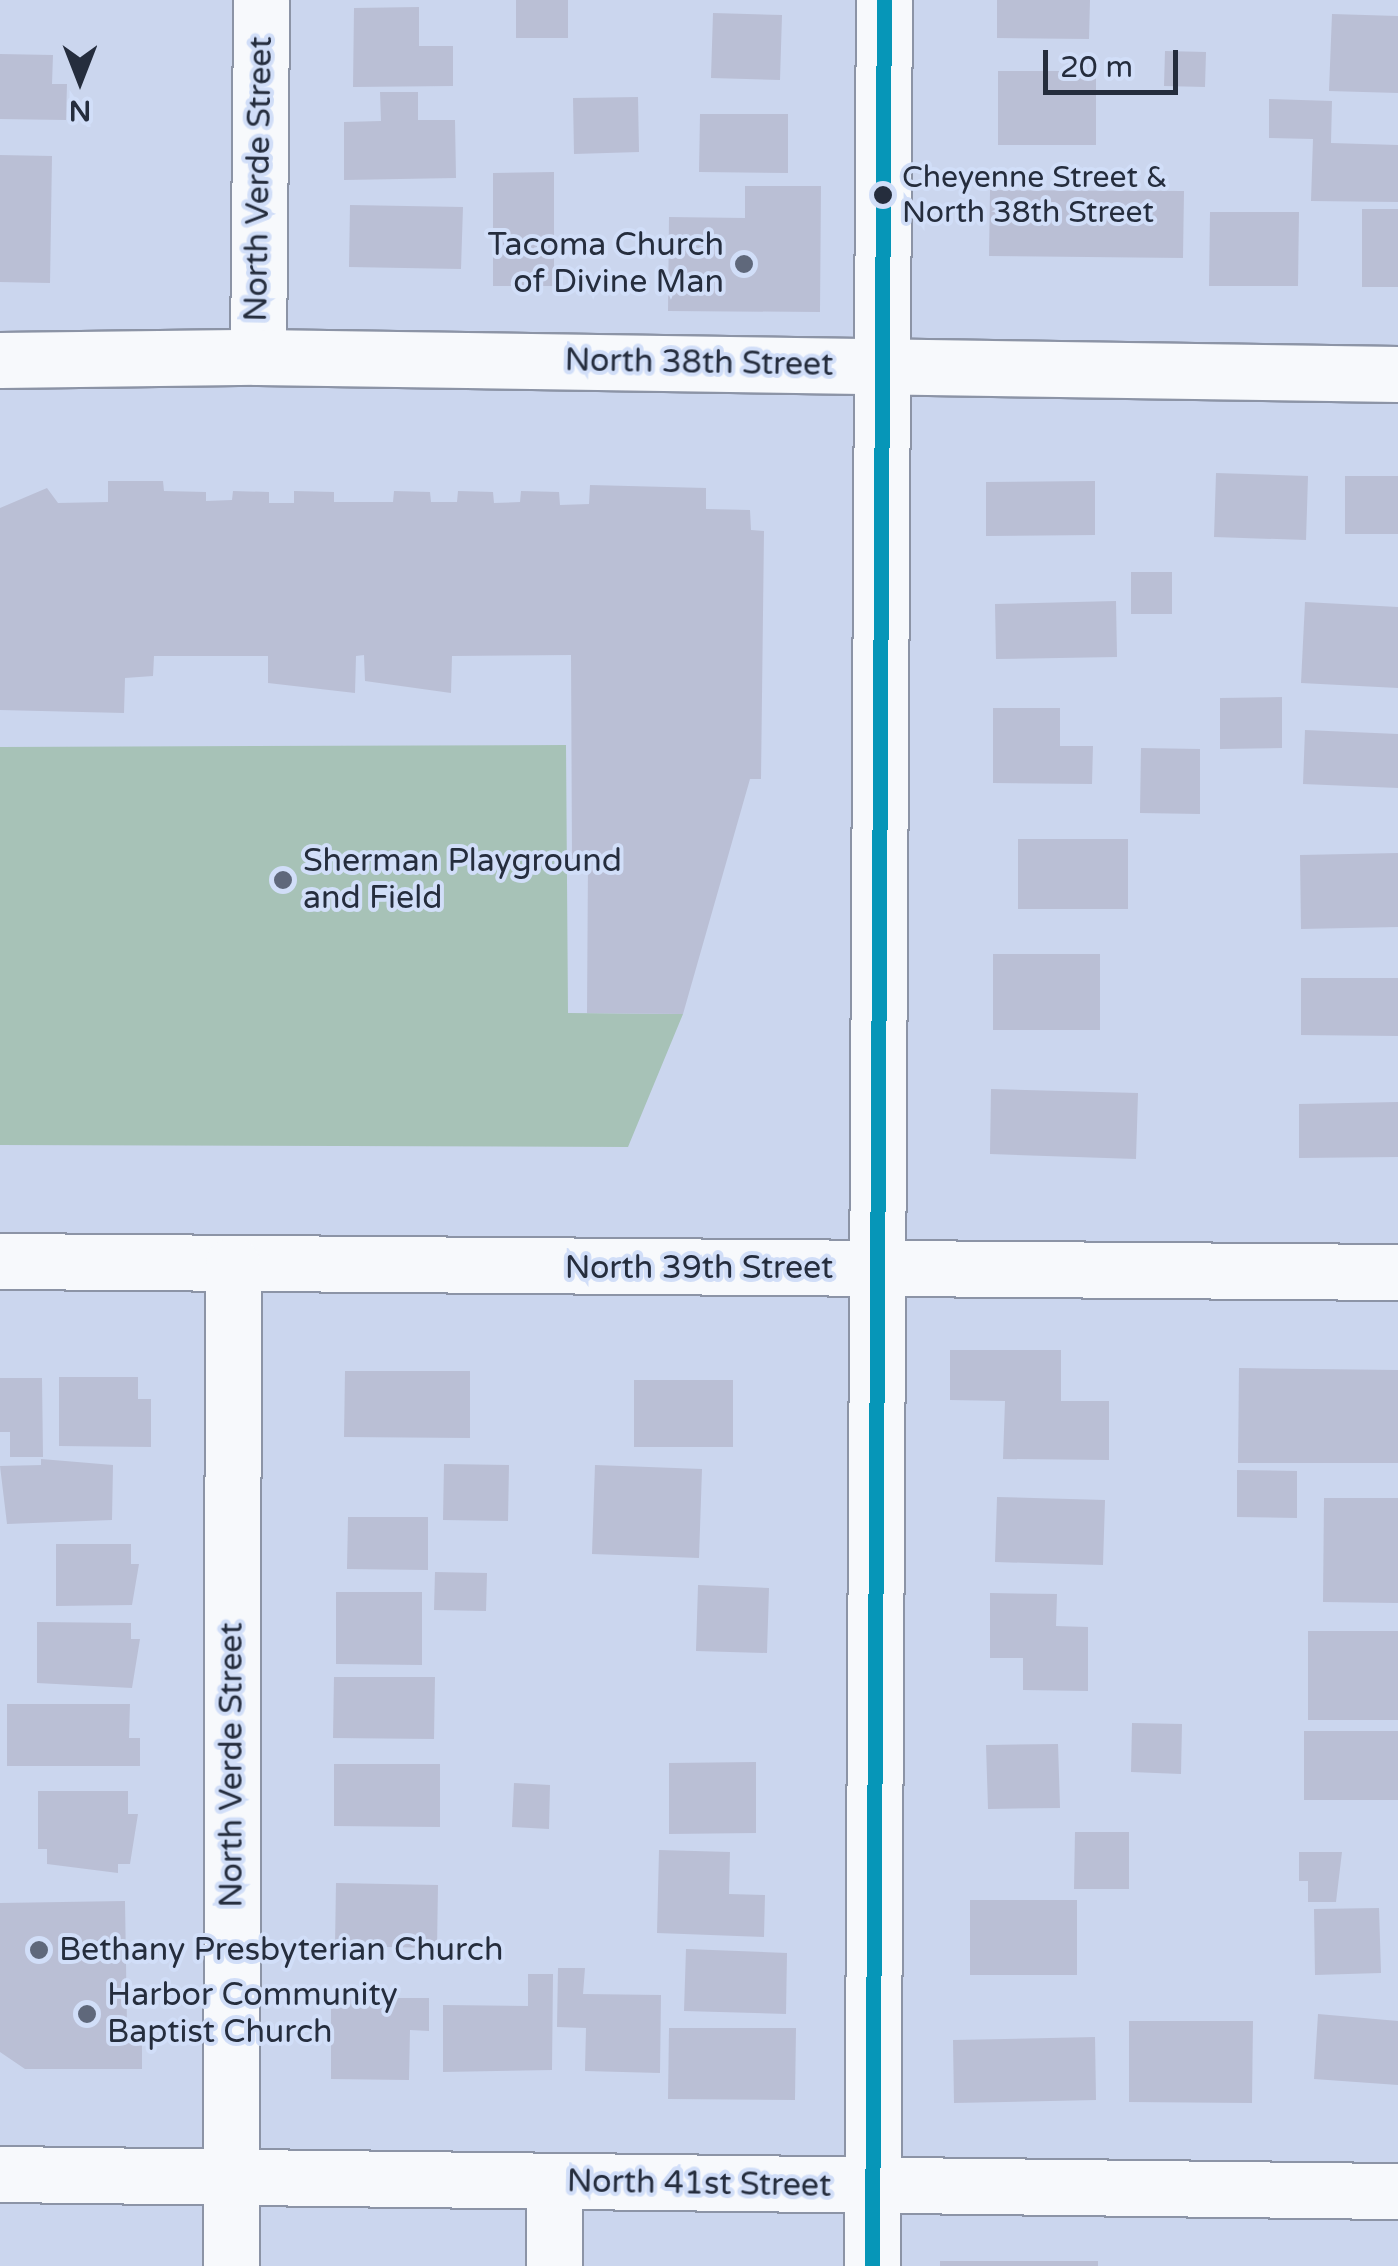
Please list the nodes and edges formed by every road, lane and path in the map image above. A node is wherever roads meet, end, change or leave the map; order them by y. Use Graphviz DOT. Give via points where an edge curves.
graph roads {
  1 [pos="261,0"];
  2 [pos="884,0"];
  3 [pos="258,357"];
  4 [pos="0,360"];
  5 [pos="881,366"];
  6 [pos="1398,374"];
  7 [pos="0,1261"];
  8 [pos="233,1265"];
  9 [pos="876,1269"];
  10 [pos="1398,1272"];
  11 [pos="0,2174"];
  12 [pos="231,2178"];
  13 [pos="554,2182"];
  14 [pos="872,2186"];
  15 [pos="1398,2191"];
  16 [pos="231,2266"];
  17 [pos="554,2266"];
  18 [pos="872,2266"];
  1 -- 3 [label="street, North Verde Street"];
  2 -- 5 [label="street"];
  3 -- 4 [label="street, North 38th Street"];
  3 -- 5 [label="street, North 38th Street"];
  5 -- 6 [label="street, North 38th Street"];
  5 -- 9 [label="street"];
  7 -- 8 [label="street, North 39th Street"];
  8 -- 9 [label="street, North 39th Street"];
  8 -- 12 [label="street, North Verde Street"];
  9 -- 10 [label="street, North 39th Street"];
  9 -- 14 [label="street"];
  11 -- 12 [label="street, North 41st Street"];
  12 -- 13 [label="street, North 41st Street"];
  12 -- 16 [label="street, North Verde Street"];
  13 -- 14 [label="street, North 41st Street"];
  13 -- 17 [label="street"];
  14 -- 15 [label="street, North 41st Street"];
  14 -- 18 [label="street"];
}
